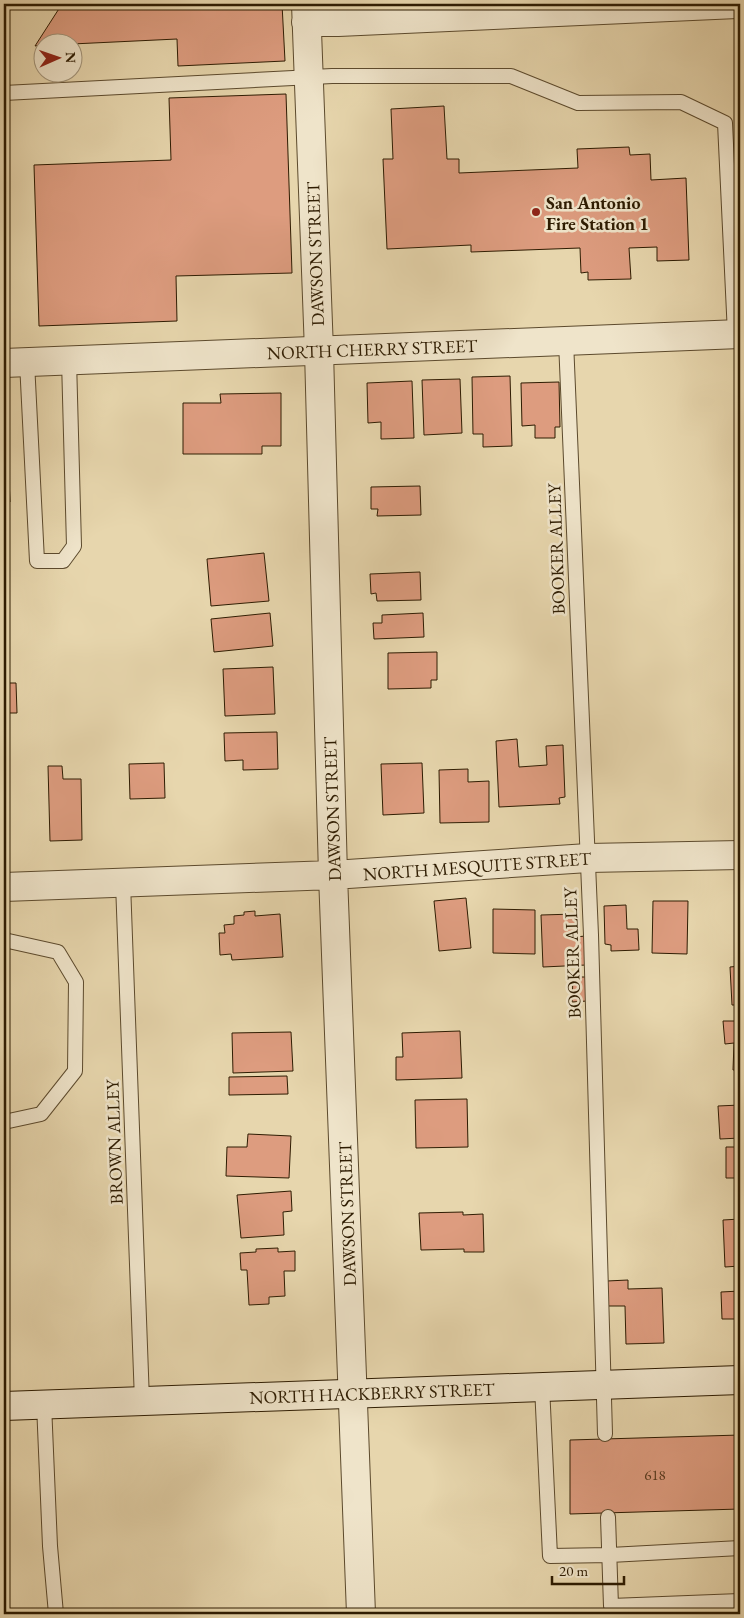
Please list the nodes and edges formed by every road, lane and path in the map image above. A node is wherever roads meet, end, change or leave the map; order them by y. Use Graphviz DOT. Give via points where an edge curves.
graph roads {
  1 [pos="737,4"];
  2 [pos="306,13"];
  3 [pos="308,77"];
  4 [pos="4,93"];
  5 [pos="738,334"];
  6 [pos="566,341"];
  7 [pos="319,351"];
  8 [pos="69,360"];
  9 [pos="15,362"];
  10 [pos="740,855"];
  11 [pos="588,858"];
  12 [pos="334,875"];
  13 [pos="123,883"];
  14 [pos="4,887"];
  15 [pos="4,940"];
  16 [pos="4,1122"];
  17 [pos="740,1380"];
  18 [pos="602,1384"];
  19 [pos="542,1386"];
  20 [pos="354,1393"];
  21 [pos="142,1401"];
  22 [pos="44,1404"];
  23 [pos="4,1406"];
  24 [pos="604,1434"];
  25 [pos="608,1517"];
  26 [pos="740,1548"];
  27 [pos="610,1555"];
  28 [pos="740,1601"];
  29 [pos="56,1614"];
  30 [pos="361,1614"];
  1 -- 2 [label="street" via="338,22"];
  2 -- 3 [label="street, DAWSON STREET"];
  3 -- 4 [label="lane"];
  3 -- 5 [label="lane" via="511,76 578,102 680,102 725,123"];
  3 -- 7 [label="street, DAWSON STREET"];
  5 -- 6 [label="street, NORTH CHERRY STREET"];
  6 -- 7 [label="street, NORTH CHERRY STREET"];
  6 -- 11 [label="lane, BOOKER ALLEY"];
  7 -- 8 [label="street, NORTH CHERRY STREET"];
  7 -- 12 [label="street, DAWSON STREET"];
  8 -- 9 [label="street, NORTH CHERRY STREET"];
  8 -- 9 [label="lane" via="74,546 63,561 37,561"];
  10 -- 11 [label="street, NORTH MESQUITE STREET"];
  11 -- 12 [label="street, NORTH MESQUITE STREET"];
  11 -- 18 [label="lane, BOOKER ALLEY"];
  12 -- 13 [label="street, NORTH MESQUITE STREET"];
  12 -- 20 [label="street, DAWSON STREET"];
  13 -- 14 [label="street, NORTH MESQUITE STREET"];
  13 -- 21 [label="lane, BROWN ALLEY"];
  15 -- 16 [label="lane" via="58,952 76,982 77,1022 76,1071 41,1114"];
  17 -- 18 [label="street, NORTH HACKBERRY STREET"];
  18 -- 19 [label="street, NORTH HACKBERRY STREET"];
  18 -- 24 [label="lane, BOOKER ALLEY"];
  19 -- 20 [label="street, NORTH HACKBERRY STREET"];
  19 -- 27 [label="lane" via="550,1556"];
  20 -- 21 [label="street, NORTH HACKBERRY STREET"];
  20 -- 30 [label="street, DAWSON STREET"];
  21 -- 22 [label="street, NORTH HACKBERRY STREET"];
  22 -- 23 [label="street, NORTH HACKBERRY STREET"];
  22 -- 29 [label="lane"];
  25 -- 27 [label="lane"];
  26 -- 27 [label="lane"];
  27 -- 28 [label="lane" via="610,1606"];
}
